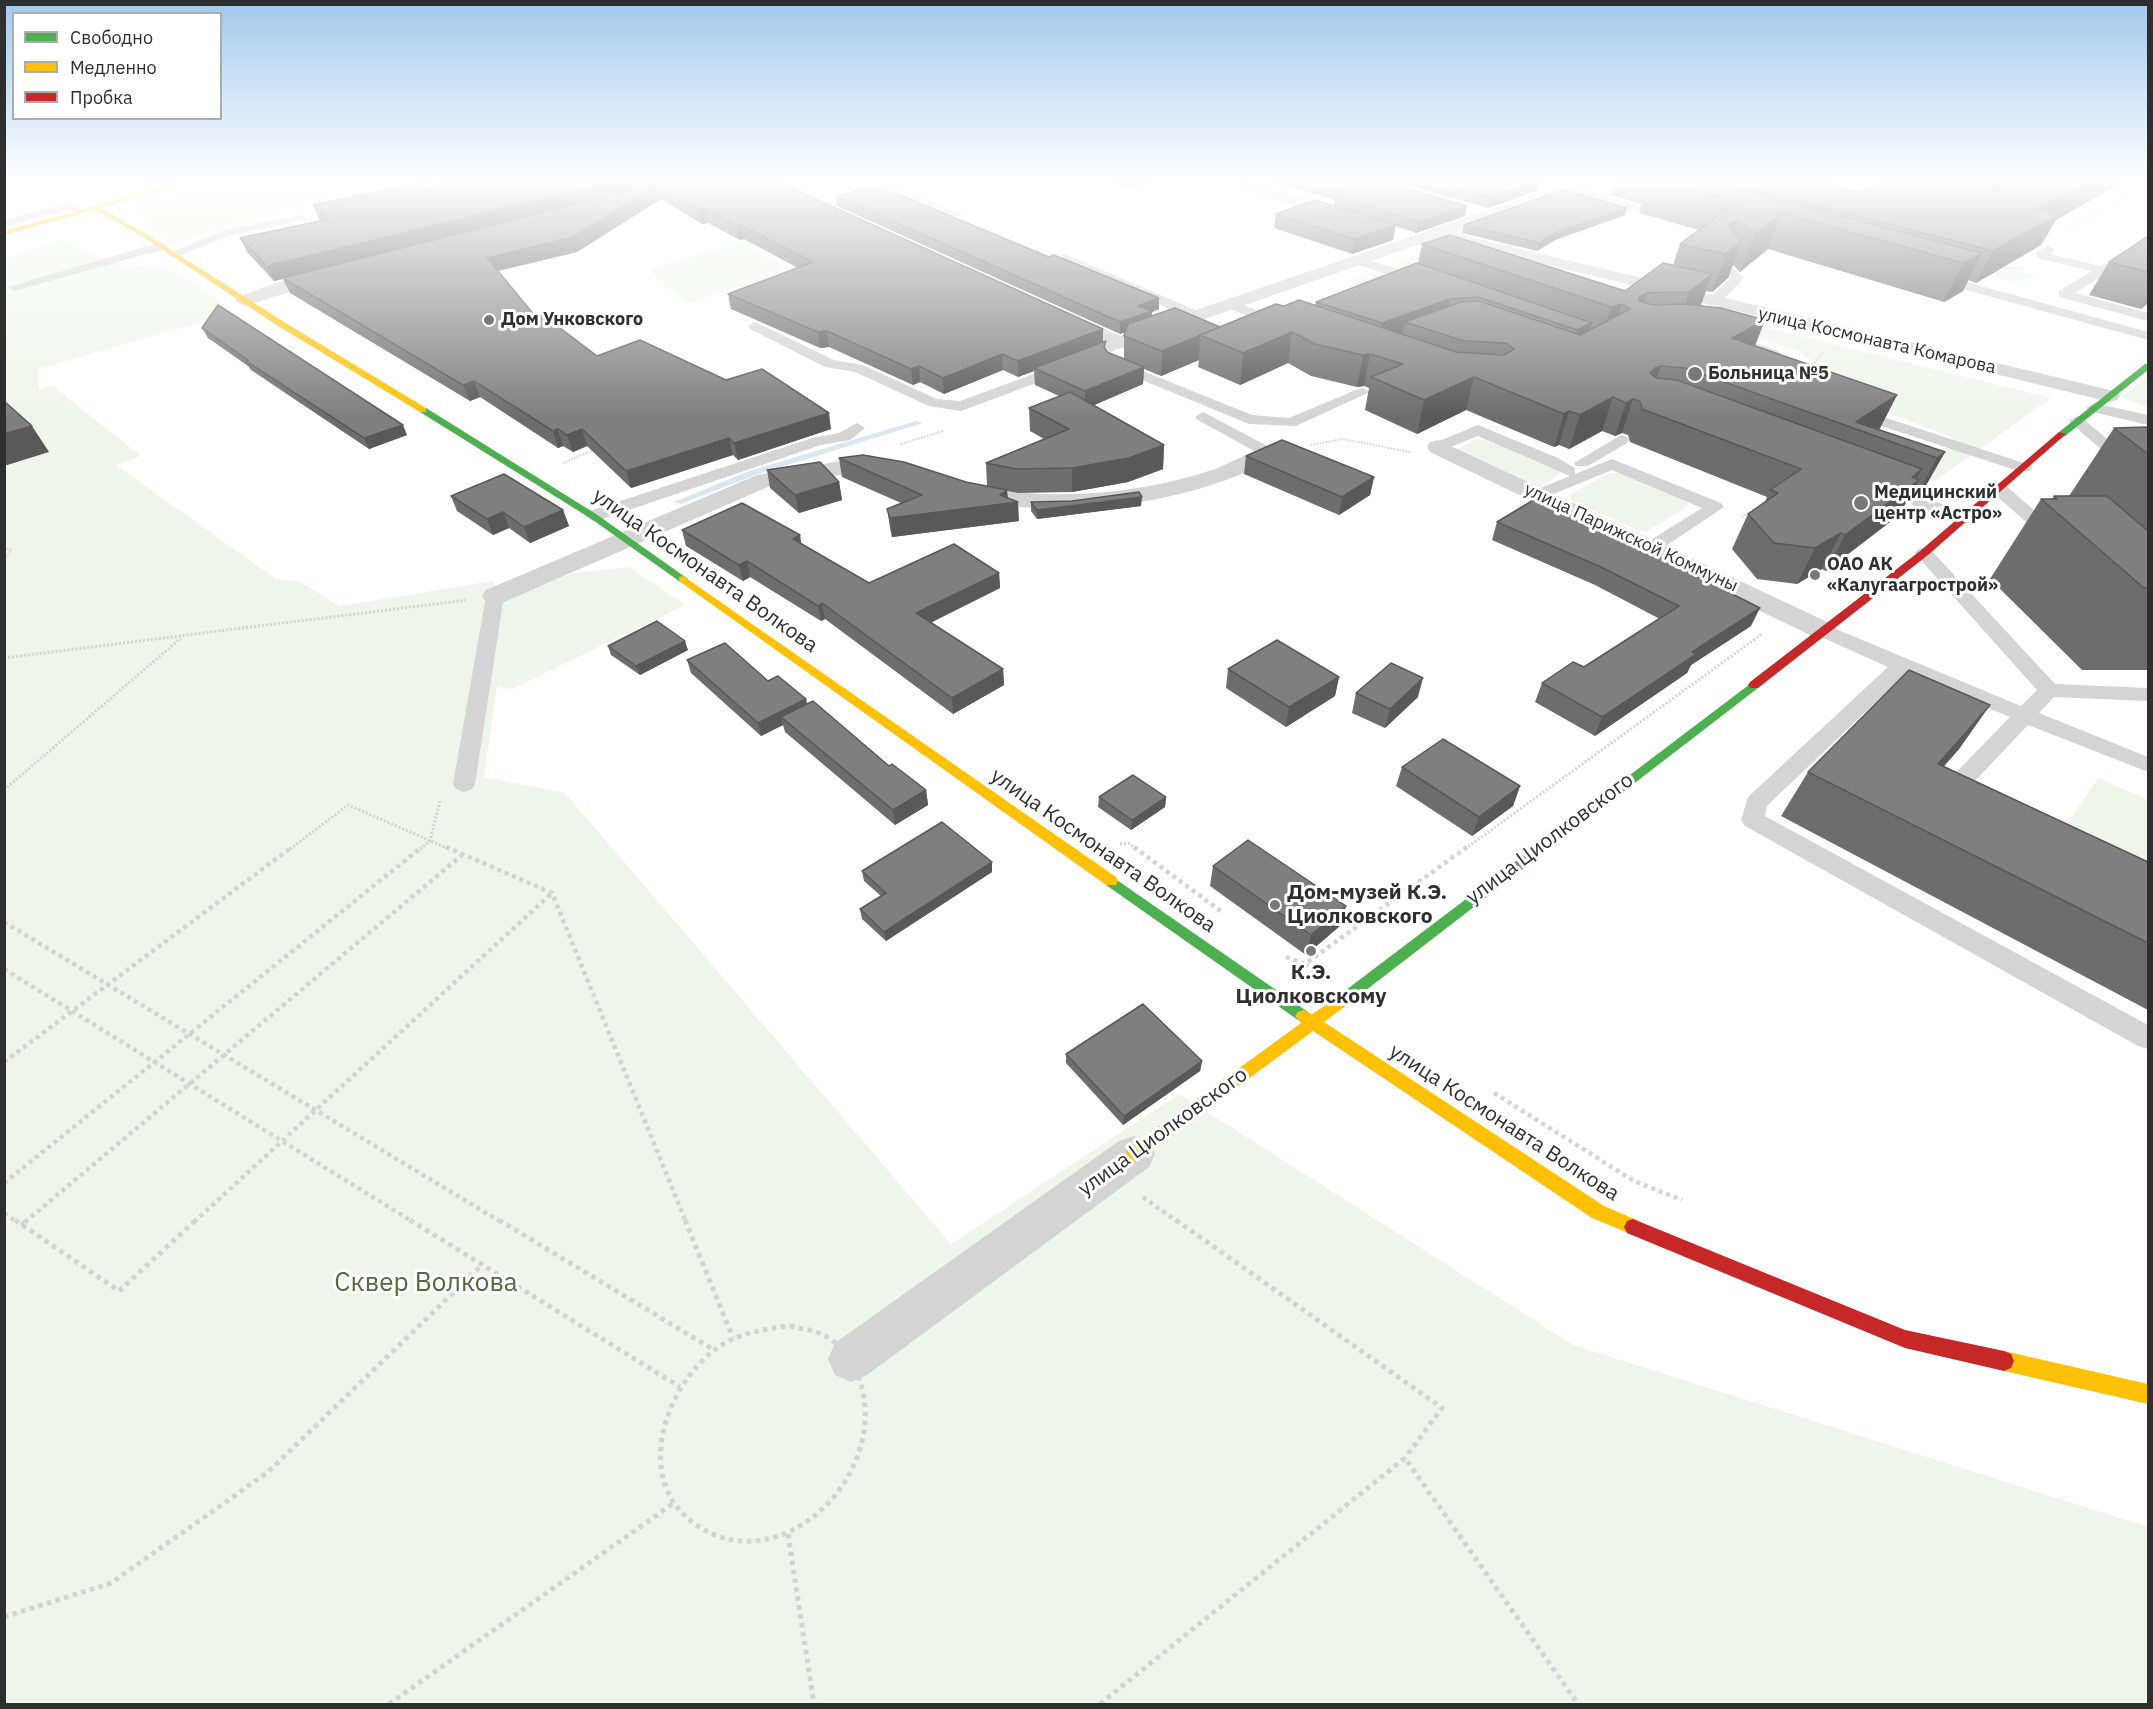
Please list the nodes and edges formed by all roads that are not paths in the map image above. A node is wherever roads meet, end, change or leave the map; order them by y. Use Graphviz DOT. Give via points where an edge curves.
graph roads {
  1 [pos="118,258"];
  2 [pos="179,258"];
  3 [pos="1065,258"];
  4 [pos="1368,258"];
  5 [pos="1535,258"];
  6 [pos="2052,258"];
  7 [pos="2123,258"];
  8 [pos="1359,261"];
  9 [pos="1723,263"];
  10 [pos="1417,267"];
  11 [pos="351,269"];
  12 [pos="2103,270"];
  13 [pos="1398,273"];
  14 [pos="1921,273"];
  15 [pos="14,287"];
  16 [pos="1440,287"];
  17 [pos="244,301"];
  18 [pos="1713,302"];
  19 [pos="1232,305"];
  20 [pos="1043,309"];
  21 [pos="1197,316"];
  22 [pos="2148,317"];
  23 [pos="755,326"];
  24 [pos="1301,329"];
  25 [pos="1712,333"];
  26 [pos="2148,336"];
  27 [pos="1119,343"];
  28 [pos="1773,354"];
  29 [pos="2148,366"];
  30 [pos="1149,379"];
  31 [pos="1364,392"];
  32 [pos="2110,396"];
  33 [pos="2094,408"];
  34 [pos="2148,411"];
  35 [pos="1868,417"];
  36 [pos="2148,420"];
  37 [pos="2077,421"];
  38 [pos="857,429"];
  39 [pos="1621,440"];
  40 [pos="1427,450"];
  41 [pos="1269,453"];
  42 [pos="2024,468"];
  43 [pos="912,472"];
  44 [pos="1568,476"];
  45 [pos="1862,479"];
  46 [pos="2148,481"];
  47 [pos="955,486"];
  48 [pos="1998,488"];
  49 [pos="1539,495"];
  50 [pos="592,516"];
  51 [pos="1965,519"];
  52 [pos="623,539"];
  53 [pos="2064,545"];
  54 [pos="1652,548"];
  55 [pos="1924,553"];
  56 [pos="495,596"];
  57 [pos="1824,631"];
  58 [pos="1902,666"];
  59 [pos="2049,690"];
  60 [pos="2148,694"];
  61 [pos="2025,715"];
  62 [pos="2148,765"];
  63 [pos="464,784"];
  64 [pos="1958,817"];
  65 [pos="1312,1023"];
  66 [pos="2148,1038"];
  67 [pos="1121,1163"];
  68 [pos="851,1359"];
  69 [pos="2148,1394"];
  1 -- 15 [label="lane"];
  2 -- 17 [label="street, улица Космонавта Волкова"];
  3 -- 21 [label="lane"];
  4 -- 8 [label="street"];
  5 -- 18 [label="street, улица Космонавта Комарова"];
  6 -- 12 [label="lane"];
  7 -- 12 [label="lane"];
  8 -- 13 [label="lane"];
  8 -- 19 [label="street"];
  9 -- 18 [label="lane" via="1738,278"];
  10 -- 13 [label="lane"];
  11 -- 17 [label="street" via="281,286"];
  12 -- 22 [label="lane" via="2064,294"];
  13 -- 16 [label="lane"];
  14 -- 26 [label="lane"];
  17 -- 50 [label="street, улица Космонавта Волкова"];
  18 -- 32 [label="street, улица Космонавта Комарова"];
  19 -- 21 [label="street"];
  19 -- 24 [label="lane"];
  20 -- 27 [label="street"];
  21 -- 27 [label="street"];
  23 -- 27 [label="lane" via="830,364 858,368 934,403 961,406 1093,357"];
  25 -- 28 [label="lane"];
  27 -- 30 [label="lane" via="1113,364"];
  29 -- 32 [label="street, улица Циолковского"];
  30 -- 31 [label="lane" via="1249,419 1291,423"];
  30 -- 41 [label="lane" via="1170,402"];
  32 -- 33 [label="street, улица Циолковского"];
  32 -- 34 [label="lane"];
  33 -- 36 [label="lane"];
  33 -- 37 [label="street, улица Циолковского"];
  35 -- 42 [label="lane"];
  37 -- 42 [label="street, улица Циолковского"];
  37 -- 46 [label="lane"];
  38 -- 50 [label="lane" via="844,437 818,441"];
  39 -- 44 [label="lane"];
  40 -- 44 [label="lane" via="1478,429 1552,461"];
  40 -- 49 [label="street, улица Парижской Коммуны"];
  41 -- 47 [label="street" via="1217,475 1154,490 1072,501 1018,502"];
  42 -- 48 [label="street, улица Циолковского"];
  43 -- 52 [label="street" via="866,464 765,480"];
  44 -- 49 [label="lane"];
  44 -- 54 [label="lane" via="1582,478 1612,464 1715,507"];
  45 -- 51 [label="lane"];
  48 -- 51 [label="street, улица Циолковского"];
  48 -- 53 [label="lane"];
  49 -- 54 [label="street, улица Парижской Коммуны"];
  50 -- 52 [label="street, улица Космонавта Волкова"];
  51 -- 55 [label="street, улица Циолковского"];
  52 -- 56 [label="street"];
  52 -- 65 [label="street, улица Космонавта Волкова"];
  54 -- 57 [label="street, улица Парижской Коммуны"];
  55 -- 57 [label="street, улица Циолковского"];
  55 -- 59 [label="lane"];
  56 -- 63 [label="lane"];
  57 -- 58 [label="lane"];
  57 -- 65 [label="street, улица Циолковского"];
  58 -- 61 [label="lane"];
  58 -- 66 [label="lane" via="1756,803 1753,820"];
  59 -- 60 [label="lane"];
  59 -- 61 [label="lane"];
  61 -- 62 [label="lane"];
  61 -- 64 [label="lane" via="1937,807"];
  65 -- 67 [label="street, улица Циолковского"];
  65 -- 69 [label="street, улица Космонавта Волкова" via="1598,1212 1905,1339"];
  67 -- 68 [label="street, улица Циолковского"];
}
